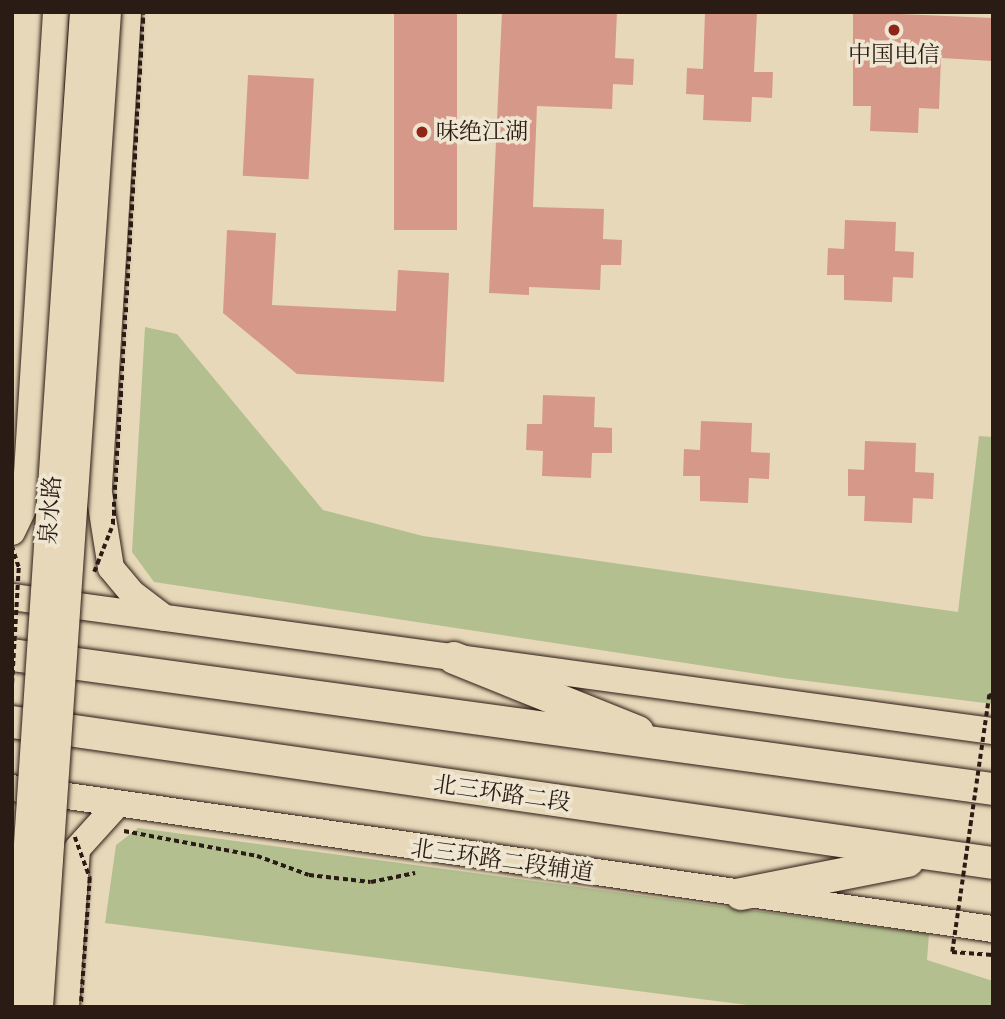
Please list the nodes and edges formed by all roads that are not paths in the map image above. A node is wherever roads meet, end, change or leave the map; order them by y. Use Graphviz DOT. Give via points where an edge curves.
graph roads {
  1 [pos="56,12"];
  2 [pos="83,12"];
  3 [pos="108,12"];
  4 [pos="128,12"];
  5 [pos="12,532"];
  6 [pos="12,597"];
  7 [pos="166,619"];
  8 [pos="12,655"];
  9 [pos="454,658"];
  10 [pos="12,722"];
  11 [pos="993,731"];
  12 [pos="681,750"];
  13 [pos="899,776"];
  14 [pos="993,779"];
  15 [pos="12,788"];
  16 [pos="993,789"];
  17 [pos="115,807"];
  18 [pos="931,857"];
  19 [pos="993,863"];
  20 [pos="741,894"];
  21 [pos="993,929"];
  22 [pos="16,1007"];
  23 [pos="40,1007"];
  24 [pos="66,1007"];
  1 -- 5 [label="main road" via="25,505"];
  2 -- 22 [label="main road, 泉水路, bridge"];
  3 -- 23 [label="main road, bridge"];
  4 -- 7 [label="main road" via="99,493 111,568 133,594"];
  6 -- 7 [label="main road"];
  7 -- 9 [label="main road"];
  8 -- 12 [label="highway"];
  9 -- 11 [label="main road"];
  9 -- 12 [label="highway"];
  10 -- 18 [label="highway, 北三环路二段"];
  12 -- 13 [label="highway"];
  13 -- 14 [label="highway"];
  13 -- 16 [label="highway"];
  15 -- 17 [label="main road, 北三环路二段辅道"];
  17 -- 20 [label="main road, 北三环路二段辅道"];
  17 -- 24 [label="main road" via="84,828 77,849"];
  18 -- 19 [label="highway, 北三环路二段"];
  18 -- 20 [label="highway"];
  20 -- 21 [label="main road, 北三环路二段辅道"];
}
